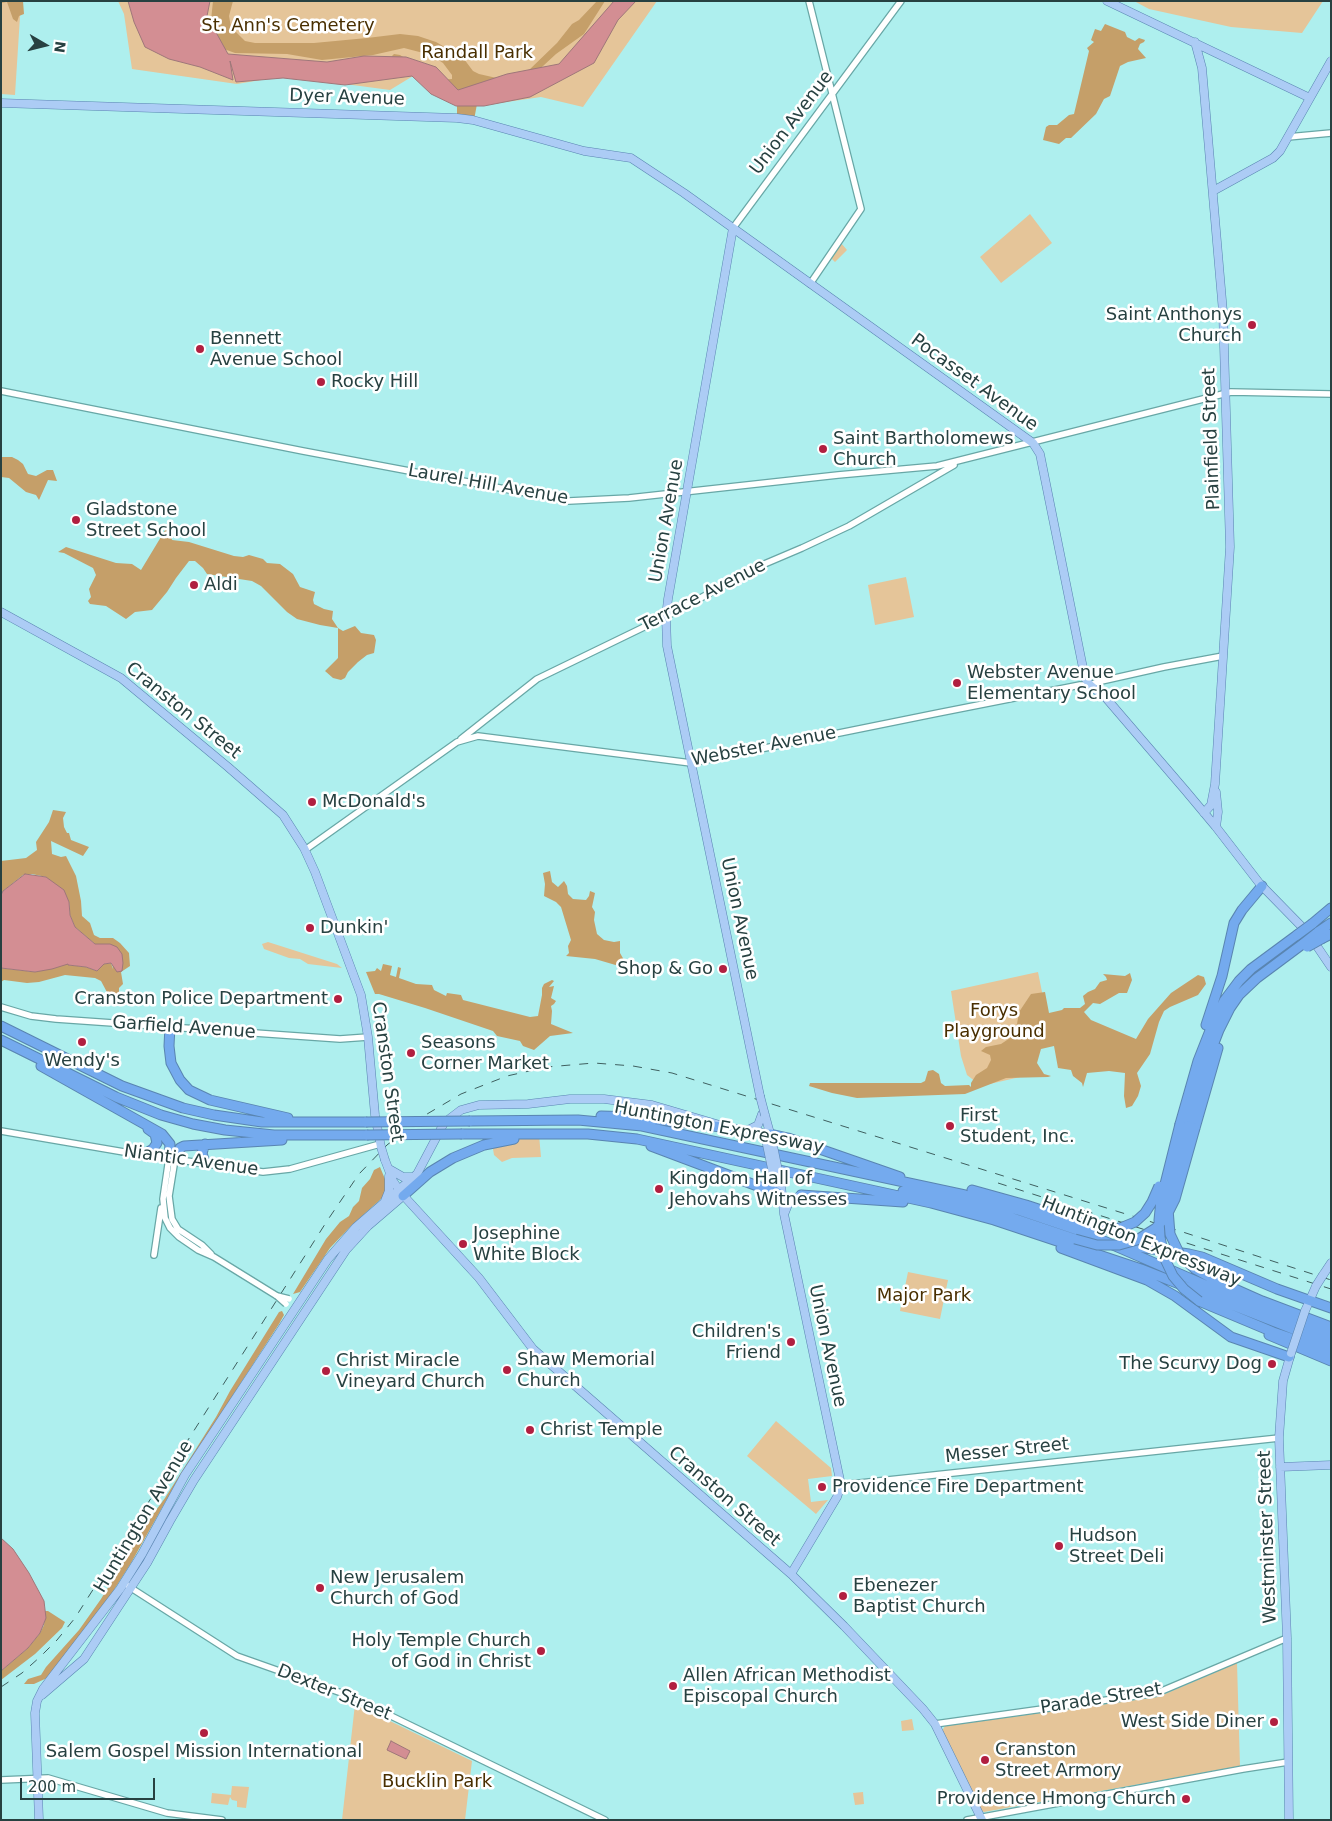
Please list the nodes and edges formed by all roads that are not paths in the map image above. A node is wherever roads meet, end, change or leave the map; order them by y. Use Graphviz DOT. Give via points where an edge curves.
graph roads {
  1 [pos="809,1"];
  2 [pos="901,1"];
  3 [pos="1107,1"];
  4 [pos="1195,42"];
  5 [pos="1331,61"];
  6 [pos="832,95"];
  7 [pos="1310,98"];
  8 [pos="1,103"];
  9 [pos="1331,133"];
  10 [pos="1288,137"];
  11 [pos="677,188"];
  12 [pos="1213,191"];
  13 [pos="733,228"];
  14 [pos="810,284"];
  15 [pos="1,391"];
  16 [pos="1226,393"];
  17 [pos="1331,394"];
  18 [pos="1018,431"];
  19 [pos="1033,443"];
  20 [pos="1016,447"];
  21 [pos="958,462"];
  22 [pos="686,492"];
  23 [pos="1,612"];
  24 [pos="666,616"];
  25 [pos="1223,656"];
  26 [pos="1090,685"];
  27 [pos="456,742"];
  28 [pos="691,764"];
  29 [pos="1215,784"];
  30 [pos="1204,813"];
  31 [pos="1216,827"];
  32 [pos="305,850"];
  33 [pos="1262,886"];
  34 [pos="1331,909"];
  35 [pos="1331,923"];
  36 [pos="1324,935"];
  37 [pos="1331,967"];
  38 [pos="1,1007"];
  39 [pos="1,1026"];
  40 [pos="170,1026"];
  41 [pos="368,1037"];
  42 [pos="1,1040"];
  43 [pos="1195,1069"];
  44 [pos="763,1114"];
  45 [pos="137,1121"];
  46 [pos="513,1121"];
  47 [pos="344,1122"];
  48 [pos="1188,1126"];
  49 [pos="730,1128"];
  50 [pos="745,1130"];
  51 [pos="1,1131"];
  52 [pos="571,1134"];
  53 [pos="604,1135"];
  54 [pos="303,1136"];
  55 [pos="768,1137"];
  56 [pos="205,1144"];
  57 [pos="380,1145"];
  58 [pos="143,1155"];
  59 [pos="172,1159"];
  60 [pos="204,1163"];
  61 [pos="388,1169"];
  62 [pos="415,1177"];
  63 [pos="844,1184"];
  64 [pos="920,1185"];
  65 [pos="779,1188"];
  66 [pos="401,1193"];
  67 [pos="801,1195"];
  68 [pos="166,1198"];
  69 [pos="384,1203"];
  70 [pos="955,1209"];
  71 [pos="784,1214"];
  72 [pos="1025,1230"];
  73 [pos="1106,1241"];
  74 [pos="154,1255"];
  75 [pos="214,1257"];
  76 [pos="1331,1263"];
  77 [pos="1309,1300"];
  78 [pos="287,1301"];
  79 [pos="296,1307"];
  80 [pos="1331,1308"];
  81 [pos="304,1312"];
  82 [pos="1248,1322"];
  83 [pos="286,1323"];
  84 [pos="1331,1328"];
  85 [pos="1331,1336"];
  86 [pos="1331,1344"];
  87 [pos="1331,1352"];
  88 [pos="1290,1355"];
  89 [pos="1331,1361"];
  90 [pos="1279,1438"];
  91 [pos="1331,1465"];
  92 [pos="1280,1467"];
  93 [pos="841,1485"];
  94 [pos="790,1574"];
  95 [pos="124,1584"];
  96 [pos="131,1588"];
  97 [pos="1287,1638"];
  98 [pos="39,1697"];
  99 [pos="935,1724"];
  100 [pos="1288,1762"];
  101 [pos="38,1779"];
  102 [pos="1,1780"];
  103 [pos="981,1818"];
  104 [pos="40,1820"];
  105 [pos="222,1820"];
  106 [pos="605,1820"];
  107 [pos="968,1820"];
  108 [pos="1289,1820"];
  1 -- 6 [label="street"];
  2 -- 6 [label="street, Union Avenue"];
  3 -- 4 [label="main road"];
  4 -- 7 [label="main road"];
  4 -- 12 [label="main road, Plainfield Street" via="1202,68"];
  5 -- 7 [label="main road"];
  6 -- 13 [label="street, Union Avenue"];
  6 -- 14 [label="street" via="861,209"];
  7 -- 10 [label="main road"];
  8 -- 11 [label="main road, Dyer Avenue" via="457,118 584,151 631,158"];
  9 -- 10 [label="street"];
  10 -- 12 [label="main road" via="1273,158"];
  11 -- 13 [label="main road, Pocasset Avenue"];
  12 -- 16 [label="main road, Plainfield Street" via="1224,312"];
  13 -- 14 [label="main road, Pocasset Avenue"];
  13 -- 22 [label="main road, Union Avenue"];
  14 -- 18 [label="main road, Pocasset Avenue"];
  15 -- 22 [label="street, Laurel Hill Avenue" via="569,501"];
  16 -- 17 [label="street, Laurel Hill Avenue"];
  16 -- 19 [label="street, Laurel Hill Avenue"];
  16 -- 25 [label="main road, Plainfield Street" via="1230,547"];
  18 -- 19 [label="main road, Pocasset Avenue"];
  18 -- 20 [label="street"];
  19 -- 20 [label="street, Laurel Hill Avenue"];
  19 -- 26 [label="main road, Pocasset Avenue" via="1040,454 1083,671"];
  20 -- 21 [label="street, Laurel Hill Avenue"];
  21 -- 22 [label="street, Laurel Hill Avenue"];
  21 -- 24 [label="street, Terrace Avenue" via="856,522 755,568"];
  22 -- 24 [label="main road, Union Avenue"];
  23 -- 32 [label="main road, Cranston Street" via="121,678 265,799 283,816"];
  24 -- 27 [label="street, Terrace Avenue" via="537,679"];
  24 -- 28 [label="main road, Union Avenue" via="667,646"];
  25 -- 26 [label="street, Webster Avenue"];
  25 -- 29 [label="main road, Plainfield Street"];
  26 -- 28 [label="street, Webster Avenue"];
  26 -- 30 [label="main road, Pocasset Avenue" via="1106,698"];
  27 -- 28 [label="street, Webster Avenue" via="478,736"];
  27 -- 32 [label="street, Webster Avenue"];
  28 -- 44 [label="main road, Union Avenue, bridge"];
  29 -- 30 [label="main road, Plainfield Street" via="1211,804"];
  29 -- 31 [label="main road, Plainfield Street"];
  30 -- 31 [label="main road"];
  31 -- 33 [label="main road"];
  32 -- 41 [label="main road, Cranston Street" via="361,994"];
  33 -- 37 [label="main road" via="1308,933"];
  33 -- 43 [label="highway" via="1232,927 1224,971"];
  34 -- 43 [label="highway, bridge" via="1252,969 1229,994 1213,1023"];
  35 -- 36 [label="highway"];
  36 -- 48 [label="highway, bridge" via="1270,967 1234,1001 1202,1076"];
  38 -- 40 [label="street, Garfield Avenue" via="48,1019"];
  39 -- 47 [label="highway, Huntington Expressway" via="122,1086 183,1108 262,1122"];
  40 -- 41 [label="street, Garfield Avenue" via="340,1039"];
  40 -- 47 [label="highway" via="172,1068 182,1084 197,1095 281,1117"];
  41 -- 57 [label="main road, Cranston Street"];
  42 -- 45 [label="highway"];
  42 -- 54 [label="highway, Huntington Expressway" via="108,1094 162,1115 225,1130"];
  43 -- 48 [label="highway"];
  44 -- 50 [label="main road" via="757,1126"];
  44 -- 55 [label="main road, Union Avenue"];
  45 -- 58 [label="highway" via="154,1133 157,1140 153,1150"];
  45 -- 59 [label="highway" via="166,1137"];
  46 -- 47 [label="highway, Huntington Expressway, bridge"];
  46 -- 49 [label="highway" via="620,1116"];
  46 -- 64 [label="highway, Huntington Expressway" via="586,1121 642,1126"];
  48 -- 63 [label="highway, bridge" via="1176,1199 1168,1215 1156,1228 1137,1240 1115,1246 1075,1239 943,1199"];
  48 -- 64 [label="highway, bridge" via="1151,1205 1138,1220 1111,1230 1001,1197 949,1186"];
  48 -- 82 [label="highway, bridge" via="1160,1200 1160,1237 1166,1261 1184,1289 1200,1301"];
  48 -- 84 [label="highway, bridge" via="1168,1209 1170,1234 1180,1255 1195,1269 1217,1281"];
  49 -- 50 [label="main road, Huntington Avenue"];
  49 -- 62 [label="main road, Huntington Avenue" via="658,1106 611,1099 479,1105 461,1110 444,1123"];
  50 -- 55 [label="main road, Huntington Avenue"];
  51 -- 58 [label="street, Niantic Avenue"];
  52 -- 53 [label="highway, Huntington Expressway"];
  52 -- 54 [label="highway, Huntington Expressway, bridge"];
  52 -- 66 [label="highway" via="506,1140 478,1147 453,1158"];
  53 -- 63 [label="highway, Huntington Expressway" via="653,1142"];
  53 -- 65 [label="highway" via="650,1146 768,1190"];
  54 -- 56 [label="highway" via="276,1141"];
  55 -- 64 [label="highway" via="797,1140"];
  55 -- 65 [label="main road, Union Avenue, bridge"];
  56 -- 59 [label="highway" via="181,1147"];
  56 -- 60 [label="highway" via="202,1150"];
  57 -- 60 [label="street, Niantic Avenue" via="281,1171 253,1171"];
  57 -- 61 [label="main road, Cranston Street, bridge"];
  58 -- 59 [label="street, Niantic Avenue"];
  59 -- 60 [label="street, Niantic Avenue"];
  59 -- 68 [label="street"];
  61 -- 62 [label="main road" via="401,1177"];
  61 -- 66 [label="main road, Cranston Street"];
  61 -- 69 [label="main road" via="389,1191"];
  62 -- 66 [label="main road, Huntington Avenue"];
  63 -- 70 [label="highway, Huntington Expressway"];
  64 -- 73 [label="highway, Huntington Expressway" via="1005,1206"];
  65 -- 67 [label="main road"];
  65 -- 71 [label="main road, Union Avenue"];
  66 -- 69 [label="main road, Huntington Avenue"];
  66 -- 81 [label="main road, Huntington Avenue" via="356,1238"];
  66 -- 94 [label="main road, Cranston Street" via="479,1278 533,1349"];
  67 -- 70 [label="highway" via="888,1200"];
  67 -- 71 [label="main road" via="789,1202"];
  68 -- 74 [label="street"];
  68 -- 75 [label="street" via="176,1226"];
  68 -- 75 [label="street" via="164,1218 175,1233"];
  69 -- 79 [label="main road, Huntington Avenue" via="338,1246"];
  70 -- 72 [label="highway, Huntington Expressway"];
  71 -- 93 [label="main road, Union Avenue"];
  72 -- 86 [label="highway, Huntington Expressway" via="1156,1274"];
  72 -- 88 [label="highway" via="1147,1280 1231,1337"];
  73 -- 77 [label="highway" via="1198,1256"];
  73 -- 85 [label="highway, Huntington Expressway"];
  75 -- 78 [label="street, bridge"];
  76 -- 77 [label="main road, Westminster Street, bridge"];
  77 -- 80 [label="highway"];
  77 -- 88 [label="main road, Westminster Street, bridge"];
  78 -- 79 [label="street"];
  78 -- 83 [label="main road"];
  79 -- 81 [label="street"];
  79 -- 83 [label="main road, Huntington Avenue"];
  81 -- 96 [label="main road, Huntington Avenue" via="194,1480"];
  82 -- 87 [label="highway"];
  82 -- 89 [label="highway" via="1279,1340"];
  83 -- 95 [label="main road, Huntington Avenue" via="185,1475"];
  88 -- 90 [label="main road, Westminster Street" via="1282,1386"];
  90 -- 92 [label="main road, Westminster Street"];
  90 -- 93 [label="street, Messer Street"];
  91 -- 92 [label="main road"];
  92 -- 97 [label="main road, Westminster Street"];
  93 -- 94 [label="main road"];
  94 -- 99 [label="main road, Cranston Street" via="911,1695"];
  95 -- 96 [label="street, Dexter Street"];
  95 -- 98 [label="main road, Huntington Avenue"];
  96 -- 98 [label="main road, Huntington Avenue" via="83,1661"];
  96 -- 106 [label="street, Dexter Street" via="237,1656 350,1696"];
  97 -- 99 [label="street, Parade Street" via="1157,1694"];
  97 -- 100 [label="main road, Westminster Street"];
  98 -- 101 [label="main road" via="35,1712"];
  99 -- 103 [label="main road, Cranston Street"];
  100 -- 103 [label="street"];
  100 -- 108 [label="main road, Westminster Street"];
  101 -- 102 [label="street"];
  101 -- 104 [label="main road"];
  101 -- 105 [label="street" via="50,1779 167,1813"];
  103 -- 107 [label="street"];
}
